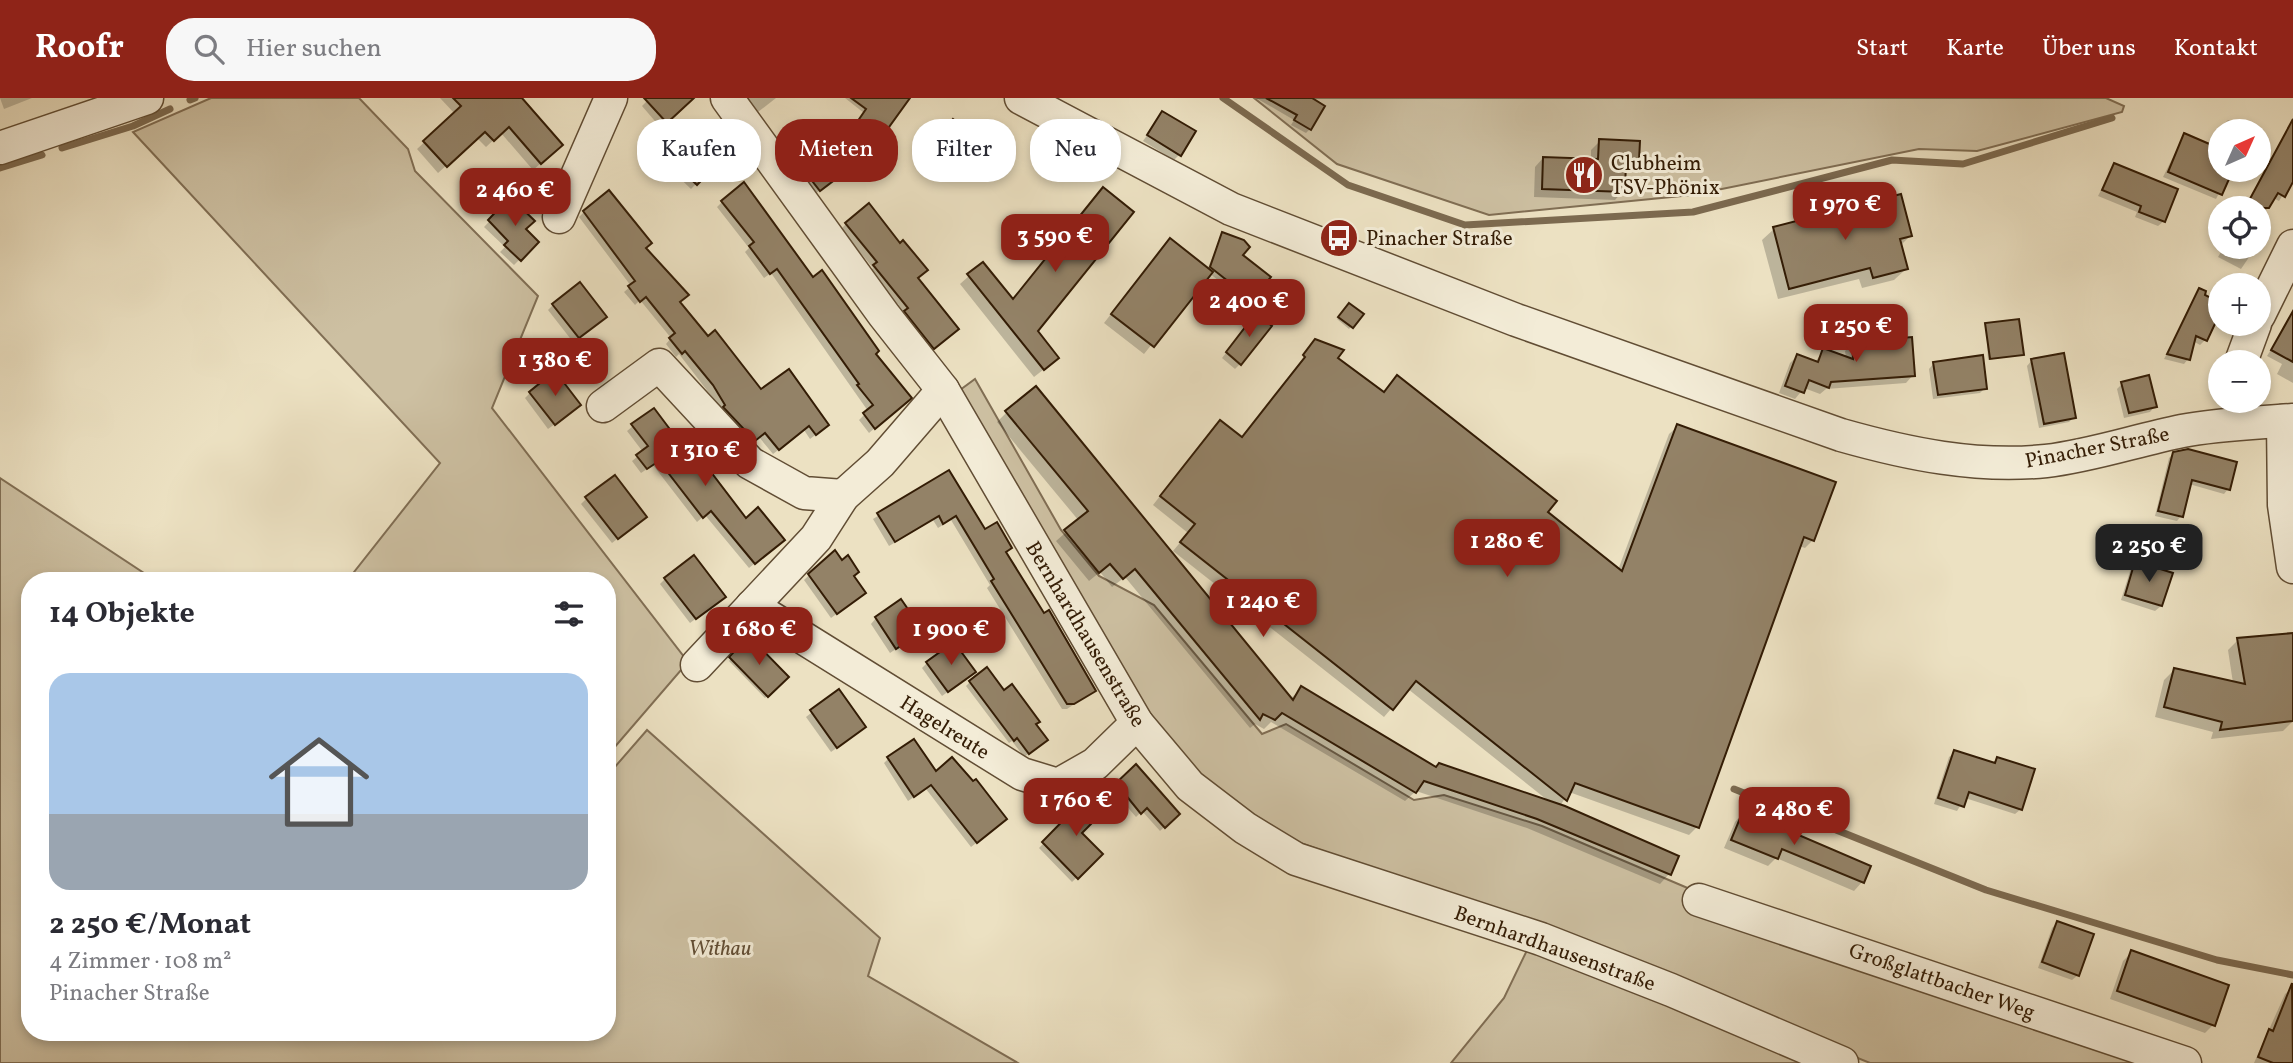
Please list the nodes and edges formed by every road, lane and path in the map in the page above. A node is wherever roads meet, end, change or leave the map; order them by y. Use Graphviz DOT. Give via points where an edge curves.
graph roads {
  1 [pos="147,98"];
  2 [pos="611,98"];
  3 [pos="727,98"];
  4 [pos="1021,98"];
  5 [pos="0,148"];
  6 [pos="559,217"];
  7 [pos="2293,246"];
  8 [pos="2271,291"];
  9 [pos="943,390"];
  10 [pos="603,407"];
  11 [pos="2233,413"];
  12 [pos="2242,413"];
  13 [pos="2288,420"];
  14 [pos="843,496"];
  15 [pos="2293,567"];
  16 [pos="751,606"];
  17 [pos="697,666"];
  18 [pos="1137,723"];
  19 [pos="1699,900"];
  20 [pos="1842,1063"];
  21 [pos="2185,1063"];
  1 -- 5 [label="street"];
  2 -- 6 [label="street"];
  3 -- 9 [label="street, Bernhardhausenstraße"];
  4 -- 11 [label="street, Pinacher Straße" via="1231,209 1516,320 1841,435 1896,450 1950,459 2048,461 2183,431"];
  7 -- 8 [label="street"];
  9 -- 14 [label="street" via="880,463"];
  9 -- 18 [label="street, Bernhardhausenstraße"];
  10 -- 14 [label="street" via="659,365 750,463 804,493"];
  12 -- 13 [label="street, Pinacher Straße"];
  13 -- 15 [label="street" via="2284,505"];
  14 -- 16 [label="street" via="816,538"];
  16 -- 17 [label="street"];
  16 -- 18 [label="street, Hagelreute" via="1022,774 1058,785 1095,764"];
  18 -- 20 [label="street, Bernhardhausenstraße" via="1190,786 1296,859 1541,939"];
  19 -- 21 [label="street, Großglattbacher Weg"];
}
